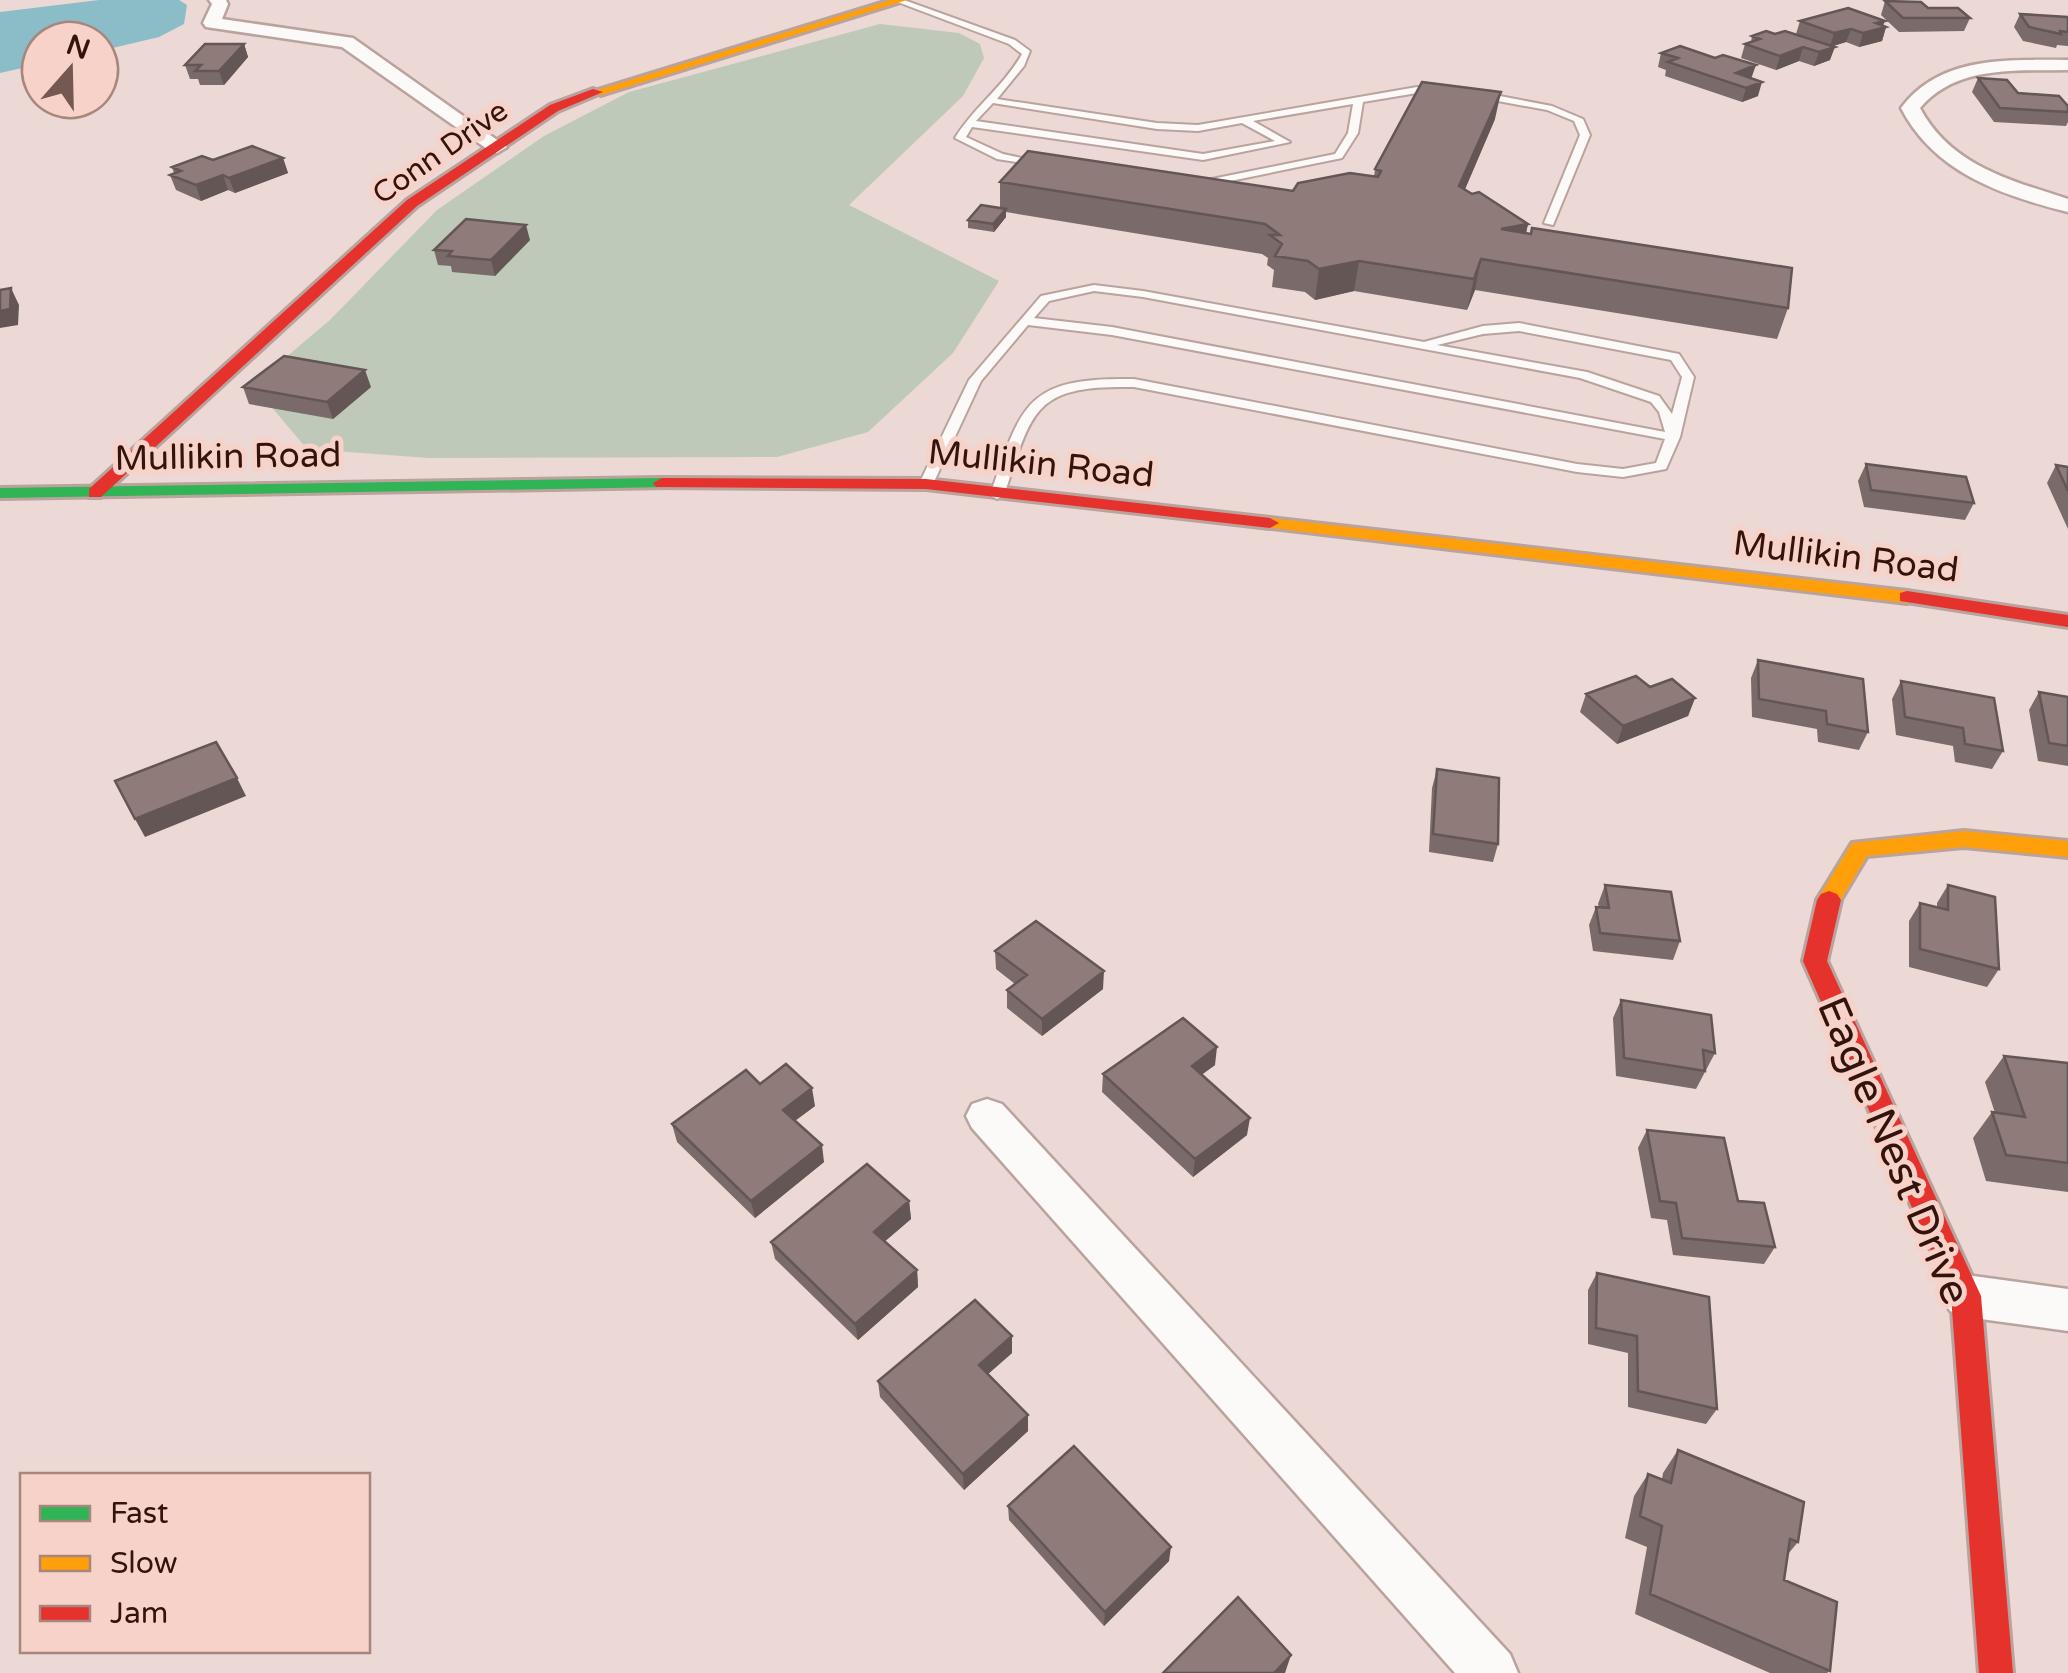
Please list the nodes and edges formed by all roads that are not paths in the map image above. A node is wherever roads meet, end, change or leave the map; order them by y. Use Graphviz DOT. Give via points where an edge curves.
graph roads {
  1 [pos="217,0"];
  2 [pos="901,0"];
  3 [pos="2068,66"];
  4 [pos="1455,93"];
  5 [pos="1474,95"];
  6 [pos="994,101"];
  7 [pos="1358,102"];
  8 [pos="1243,120"];
  9 [pos="968,123"];
  10 [pos="497,146"];
  11 [pos="1054,165"];
  12 [pos="1194,184"];
  13 [pos="2068,206"];
  14 [pos="1549,223"];
  15 [pos="1026,320"];
  16 [pos="1421,345"];
  17 [pos="1673,437"];
  18 [pos="926,484"];
  19 [pos="0,493"];
  20 [pos="95,494"];
  21 [pos="996,495"];
  22 [pos="2068,621"];
  23 [pos="2068,849"];
  24 [pos="987,1116"];
  25 [pos="1966,1296"];
  26 [pos="2068,1310"];
  27 [pos="1491,1673"];
  28 [pos="1996,1673"];
  1 -- 10 [label="street" via="212,23 347,42"];
  2 -- 6 [label="lane" via="1027,53"];
  2 -- 10 [label="street, Conn Drive" via="642,76 554,108"];
  3 -- 13 [label="street" via="1953,74 1921,90 1910,108 1934,149 1967,171"];
  4 -- 7 [label="lane" via="1418,90"];
  5 -- 14 [label="lane" via="1578,118 1585,135"];
  6 -- 8 [label="lane" via="1156,126"];
  6 -- 9 [label="lane"];
  7 -- 8 [label="lane"];
  7 -- 12 [label="lane" via="1354,133 1338,156"];
  8 -- 9 [label="lane" via="1285,142 1203,157"];
  9 -- 11 [label="lane" via="960,138 1000,157"];
  10 -- 20 [label="street, Conn Drive" via="412,203"];
  15 -- 16 [label="lane" via="1046,298 1094,288"];
  15 -- 17 [label="lane"];
  15 -- 18 [label="lane" via="976,380"];
  16 -- 17 [label="lane" via="1630,388 1654,399"];
  16 -- 17 [label="lane" via="1520,327 1675,357 1688,377"];
  17 -- 21 [label="lane" via="1661,466 1623,473 1134,383 1091,381 1030,412"];
  18 -- 20 [label="street, Mullikin Road"];
  18 -- 21 [label="street, Mullikin Road"];
  19 -- 20 [label="street, Mullikin Road"];
  21 -- 22 [label="street, Mullikin Road" via="1878,593"];
  23 -- 25 [label="street, Eagle Nest Drive" via="2005,838 1924,839 1860,849 1829,898 1814,961"];
  24 -- 27 [label="street"];
  25 -- 26 [label="street"];
  25 -- 28 [label="street, Eagle Nest Drive"];
}
